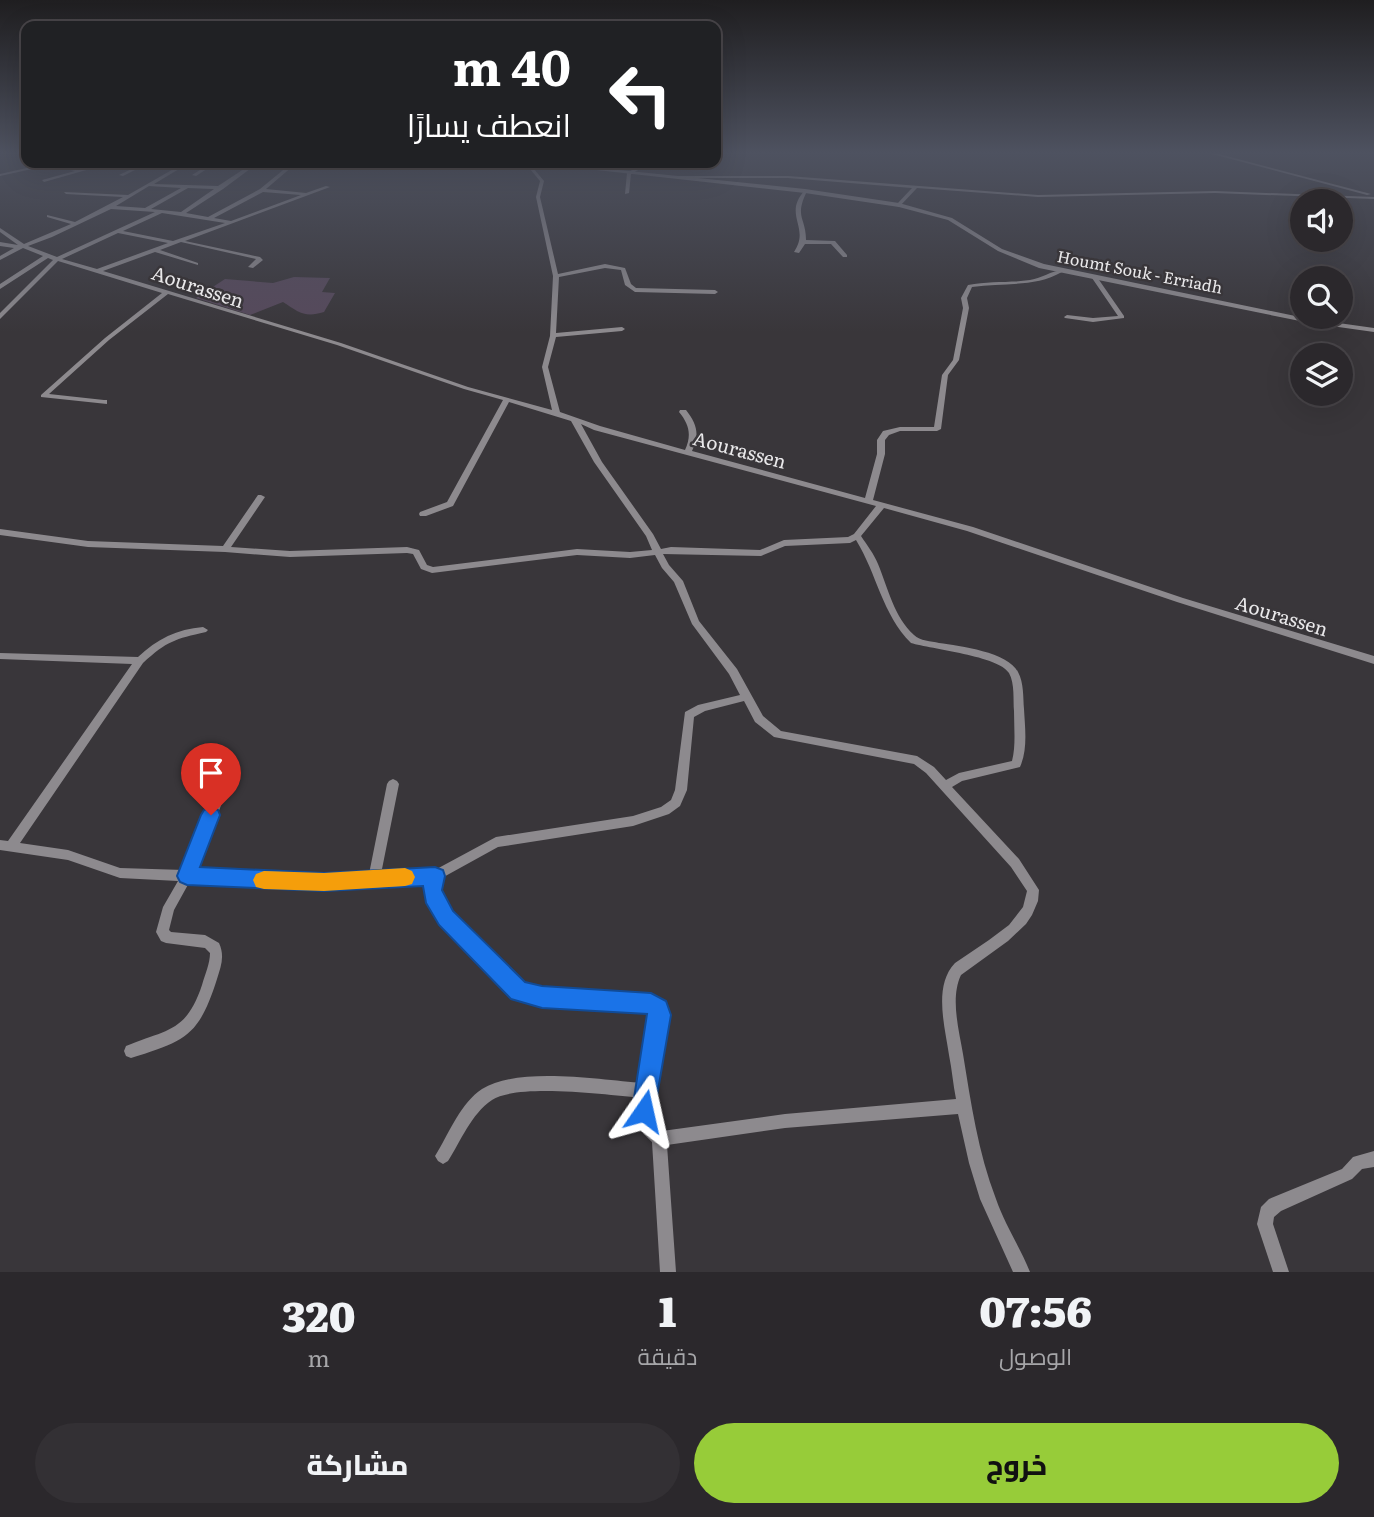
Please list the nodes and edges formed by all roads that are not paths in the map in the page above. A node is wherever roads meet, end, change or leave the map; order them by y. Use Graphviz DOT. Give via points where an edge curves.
graph roads {
  1 [pos="94,213"];
  2 [pos="157,213"];
  3 [pos="176,213"];
  4 [pos="219,213"];
  5 [pos="257,213"];
  6 [pos="542,213"];
  7 [pos="797,213"];
  8 [pos="929,213"];
  9 [pos="180,214"];
  10 [pos="49,216"];
  11 [pos="210,218"];
  12 [pos="74,223"];
  13 [pos="231,223"];
  14 [pos="0,230"];
  15 [pos="119,231"];
  16 [pos="10,238"];
  17 [pos="177,242"];
  18 [pos="804,242"];
  19 [pos="0,243"];
  20 [pos="24,247"];
  21 [pos="155,250"];
  22 [pos="797,252"];
  23 [pos="47,256"];
  24 [pos="845,256"];
  25 [pos="0,258"];
  26 [pos="57,259"];
  27 [pos="196,264"];
  28 [pos="251,267"];
  29 [pos="97,271"];
  30 [pos="1059,271"];
  31 [pos="556,276"];
  32 [pos="1095,278"];
  33 [pos="0,287"];
  34 [pos="167,292"];
  35 [pos="715,292"];
  36 [pos="0,317"];
  37 [pos="1067,317"];
  38 [pos="622,329"];
  39 [pos="1374,330"];
  40 [pos="553,335"];
  41 [pos="507,399"];
  42 [pos="104,402"];
  43 [pos="683,412"];
  44 [pos="557,413"];
  45 [pos="574,419"];
  46 [pos="688,452"];
  47 [pos="261,497"];
  48 [pos="868,502"];
  49 [pos="881,506"];
  50 [pos="423,514"];
  51 [pos="0,533"];
  52 [pos="857,536"];
  53 [pos="225,549"];
  54 [pos="659,552"];
  55 [pos="203,630"];
  56 [pos="0,656"];
  57 [pos="1374,660"];
  58 [pos="140,661"];
  59 [pos="746,697"];
  60 [pos="393,784"];
  61 [pos="944,786"];
  62 [pos="219,795"];
  63 [pos="6,846"];
  64 [pos="187,876"];
  65 [pos="435,876"];
  66 [pos="374,878"];
  67 [pos="131,1051"];
  68 [pos="649,1091"];
  69 [pos="962,1106"];
  70 [pos="659,1139"];
  71 [pos="443,1156"];
  72 [pos="1374,1159"];
  73 [pos="668,1272"];
  74 [pos="1022,1272"];
  75 [pos="1281,1272"];
  1 -- 12 [label="street"];
  2 -- 15 [label="street"];
  3 -- 9 [label="street"];
  4 -- 11 [label="street"];
  5 -- 13 [label="street"];
  6 -- 31 [label="street"];
  7 -- 18 [label="street"];
  8 -- 30 [label="street, Houmt Souk - Erriadh" via="950,219 1019,259"];
  9 -- 11 [label="street"];
  10 -- 12 [label="street"];
  11 -- 13 [label="street"];
  12 -- 20 [label="street"];
  13 -- 17 [label="street"];
  14 -- 16 [label="street"];
  15 -- 17 [label="street"];
  15 -- 26 [label="street"];
  16 -- 19 [label="street"];
  16 -- 20 [label="street"];
  17 -- 21 [label="street"];
  17 -- 28 [label="street" via="260,260"];
  18 -- 22 [label="street"];
  18 -- 24 [label="street" via="834,242"];
  19 -- 20 [label="street"];
  20 -- 23 [label="street, Aourassen"];
  20 -- 25 [label="street"];
  21 -- 27 [label="street"];
  21 -- 29 [label="street"];
  23 -- 26 [label="street, Aourassen"];
  23 -- 33 [label="street"];
  26 -- 29 [label="street, Aourassen"];
  26 -- 36 [label="street"];
  29 -- 34 [label="street, Aourassen"];
  30 -- 32 [label="street, Houmt Souk - Erriadh"];
  30 -- 48 [label="street" via="1048,279 971,286 964,298 956,360 945,375 937,429 886,433"];
  31 -- 35 [label="street" via="609,266 624,269 628,285 635,290"];
  31 -- 40 [label="street"];
  32 -- 37 [label="street" via="1122,317"];
  32 -- 39 [label="street, Houmt Souk - Erriadh"];
  34 -- 41 [label="street, Aourassen"];
  34 -- 42 [label="street" via="43,396"];
  38 -- 40 [label="street"];
  40 -- 44 [label="street" via="545,367"];
  41 -- 44 [label="street, Aourassen"];
  41 -- 50 [label="street" via="450,504"];
  43 -- 46 [label="street" via="694,430"];
  44 -- 45 [label="street, Aourassen"];
  45 -- 46 [label="street, Aourassen"];
  45 -- 54 [label="street"];
  46 -- 48 [label="street, Aourassen"];
  47 -- 53 [label="street"];
  48 -- 49 [label="street, Aourassen"];
  49 -- 52 [label="street"];
  49 -- 57 [label="street, Aourassen" via="1002,539"];
  51 -- 53 [label="street" via="89,544"];
  52 -- 54 [label="street" via="784,543 761,553"];
  52 -- 61 [label="street" via="873,562 882,594 907,635 914,641 1004,663 1014,673 1020,753 1016,764 959,777"];
  53 -- 54 [label="street" via="312,555 407,550 416,552 424,567 432,570 577,552"];
  54 -- 59 [label="street" via="678,581 695,622"];
  55 -- 58 [label="street" via="170,637"];
  56 -- 58 [label="street"];
  58 -- 63 [label="street"];
  59 -- 61 [label="street" via="759,719 778,734 916,760"];
  59 -- 65 [label="street" via="689,715 681,790 676,803 665,811 633,821 496,842"];
  60 -- 66 [label="street"];
  61 -- 69 [label="street" via="1015,863 1033,897 1019,923 953,976 953,1031"];
  62 -- 64 [label="street"];
  63 -- 64 [label="street" via="68,855 120,873"];
  64 -- 66 [label="street" via="324,882"];
  64 -- 67 [label="street" via="169,905 162,932 166,937 213,946 215,965 198,1014 187,1028 172,1039"];
  65 -- 66 [label="street"];
  65 -- 68 [label="street" via="432,890 446,918 519,991 542,997 635,1001 658,1009"];
  68 -- 70 [label="street" via="644,1124"];
  68 -- 71 [label="street" via="526,1084 499,1088 470,1113"];
  69 -- 70 [label="street" via="785,1121"];
  69 -- 74 [label="street" via="988,1200"];
  70 -- 73 [label="street"];
  72 -- 75 [label="street" via="1358,1162 1347,1174 1266,1213 1265,1224"];
}
